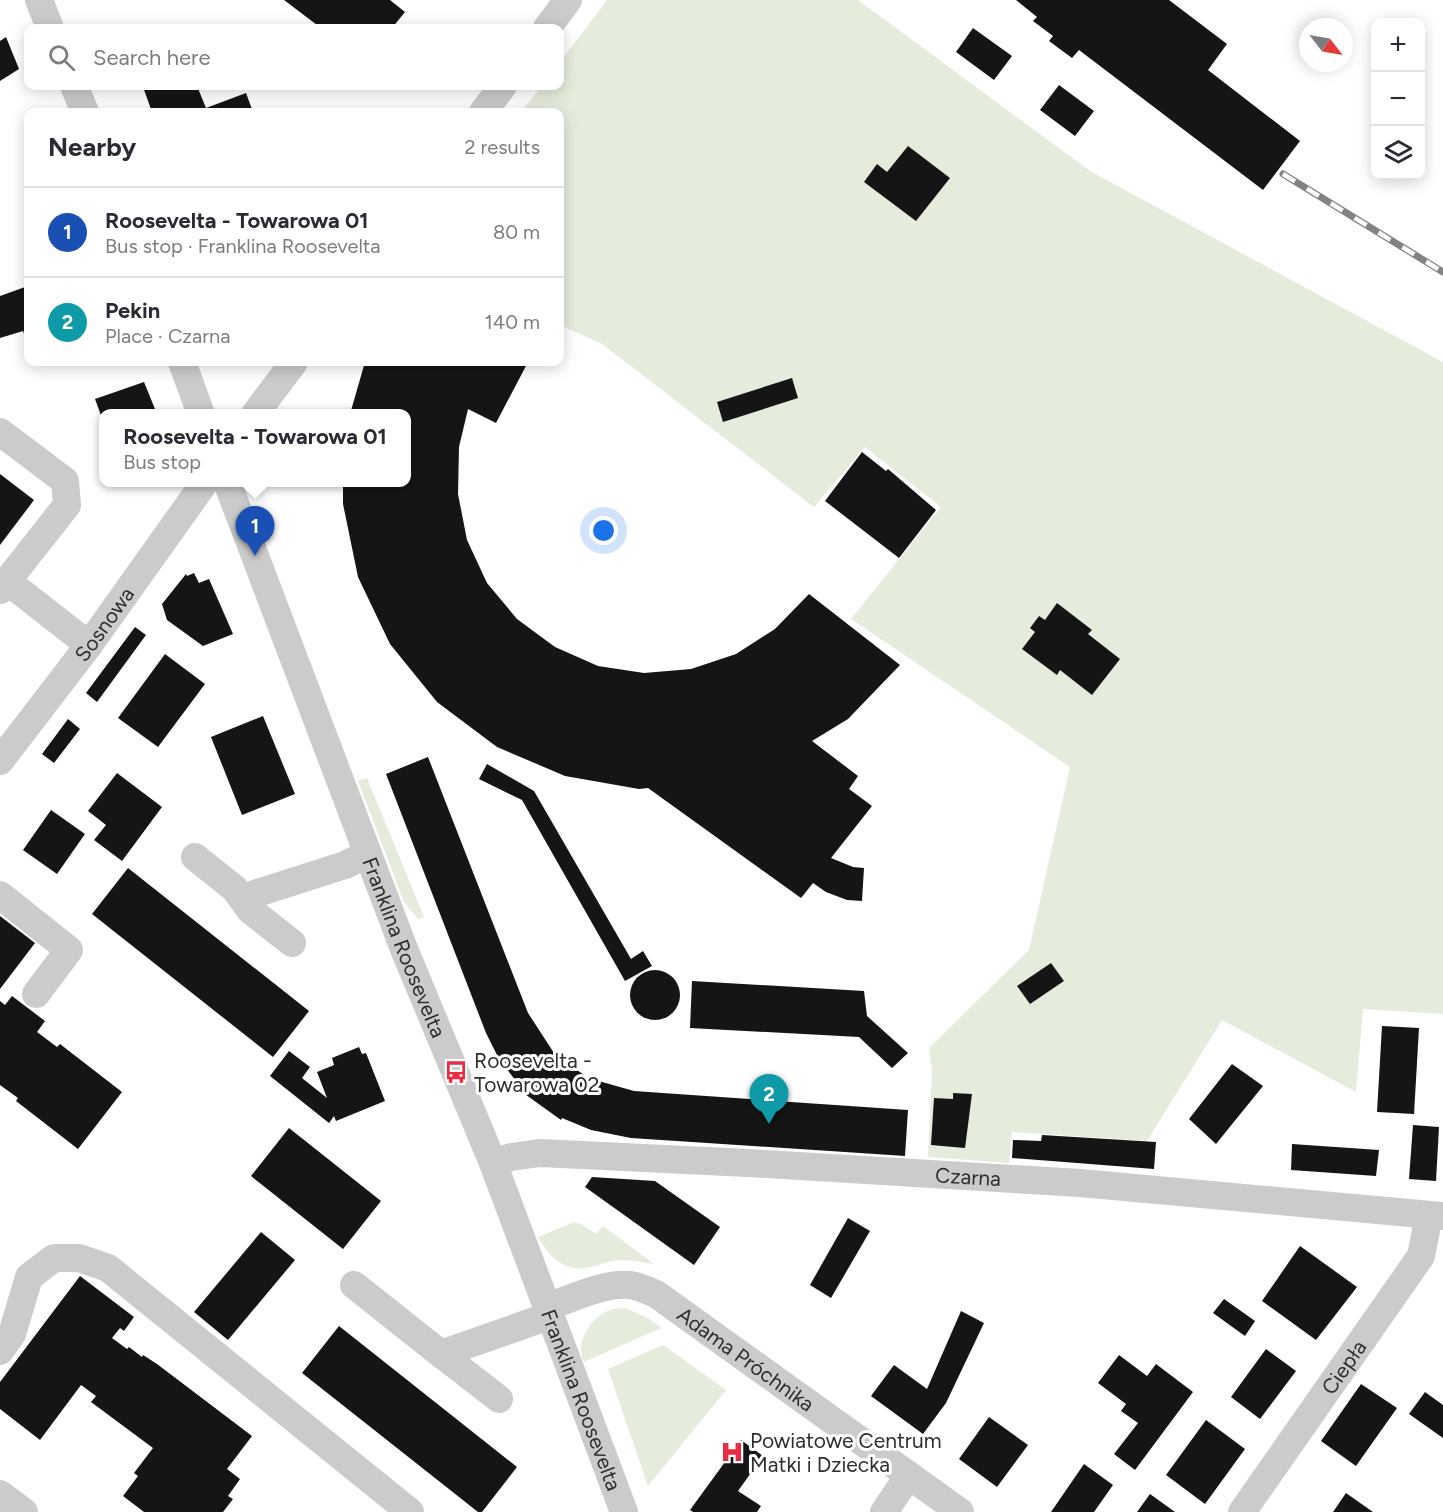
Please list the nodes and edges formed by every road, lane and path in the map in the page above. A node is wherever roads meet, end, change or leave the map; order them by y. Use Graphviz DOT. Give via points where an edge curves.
graph roads {
  1 [pos="39,0"];
  2 [pos="568,0"];
  3 [pos="48,24"];
  4 [pos="550,24"];
  5 [pos="76,90"];
  6 [pos="500,90"];
  7 [pos="83,108"];
  8 [pos="486,108"];
  9 [pos="183,366"];
  10 [pos="291,366"];
  11 [pos="199,409"];
  12 [pos="259,409"];
  13 [pos="0,432"];
  14 [pos="201,487"];
  15 [pos="229,487"];
  16 [pos="3,586"];
  17 [pos="88,645"];
  18 [pos="0,761"];
  19 [pos="368,854"];
  20 [pos="195,857"];
  21 [pos="0,895"];
  22 [pos="242,898"];
  23 [pos="292,943"];
  24 [pos="36,994"];
  25 [pos="492,1163"];
  26 [pos="1436,1216"];
  27 [pos="1432,1260"];
  28 [pos="354,1285"];
  29 [pos="548,1312"];
  30 [pos="0,1352"];
  31 [pos="441,1354"];
  32 [pos="500,1399"];
  33 [pos="909,1475"];
  34 [pos="0,1494"];
  35 [pos="24,1512"];
  36 [pos="410,1512"];
  37 [pos="624,1512"];
  38 [pos="884,1512"];
  39 [pos="960,1512"];
  40 [pos="1242,1512"];
  1 -- 3 [label="street"];
  2 -- 4 [label="street"];
  5 -- 7 [label="street"];
  6 -- 8 [label="street"];
  9 -- 11 [label="street"];
  10 -- 12 [label="street"];
  13 -- 16 [label="street" via="65,481 68,505"];
  14 -- 17 [label="street, Sosnowa"];
  15 -- 19 [label="street, Franklina Roosevelta"];
  16 -- 17 [label="street"];
  17 -- 18 [label="street, Sosnowa"];
  19 -- 22 [label="street"];
  19 -- 25 [label="street, Franklina Roosevelta"];
  20 -- 22 [label="street"];
  21 -- 24 [label="street" via="69,950"];
  22 -- 23 [label="street" via="250,910"];
  25 -- 26 [label="street, Czarna" via="526,1154 567,1154 760,1164 1080,1184"];
  25 -- 29 [label="street, Franklina Roosevelta"];
  26 -- 27 [label="street, Ciepła"];
  27 -- 40 [label="street, Ciepła"];
  28 -- 31 [label="street"];
  29 -- 31 [label="street, Adama Próchnika"];
  29 -- 33 [label="street, Adama Próchnika" via="621,1284 656,1294"];
  29 -- 37 [label="street, Franklina Roosevelta"];
  30 -- 36 [label="street" via="12,1334 29,1277 54,1258 79,1258 108,1268"];
  31 -- 32 [label="street"];
  33 -- 38 [label="street"];
  33 -- 39 [label="street, Adama Próchnika"];
  34 -- 35 [label="street"];
}
